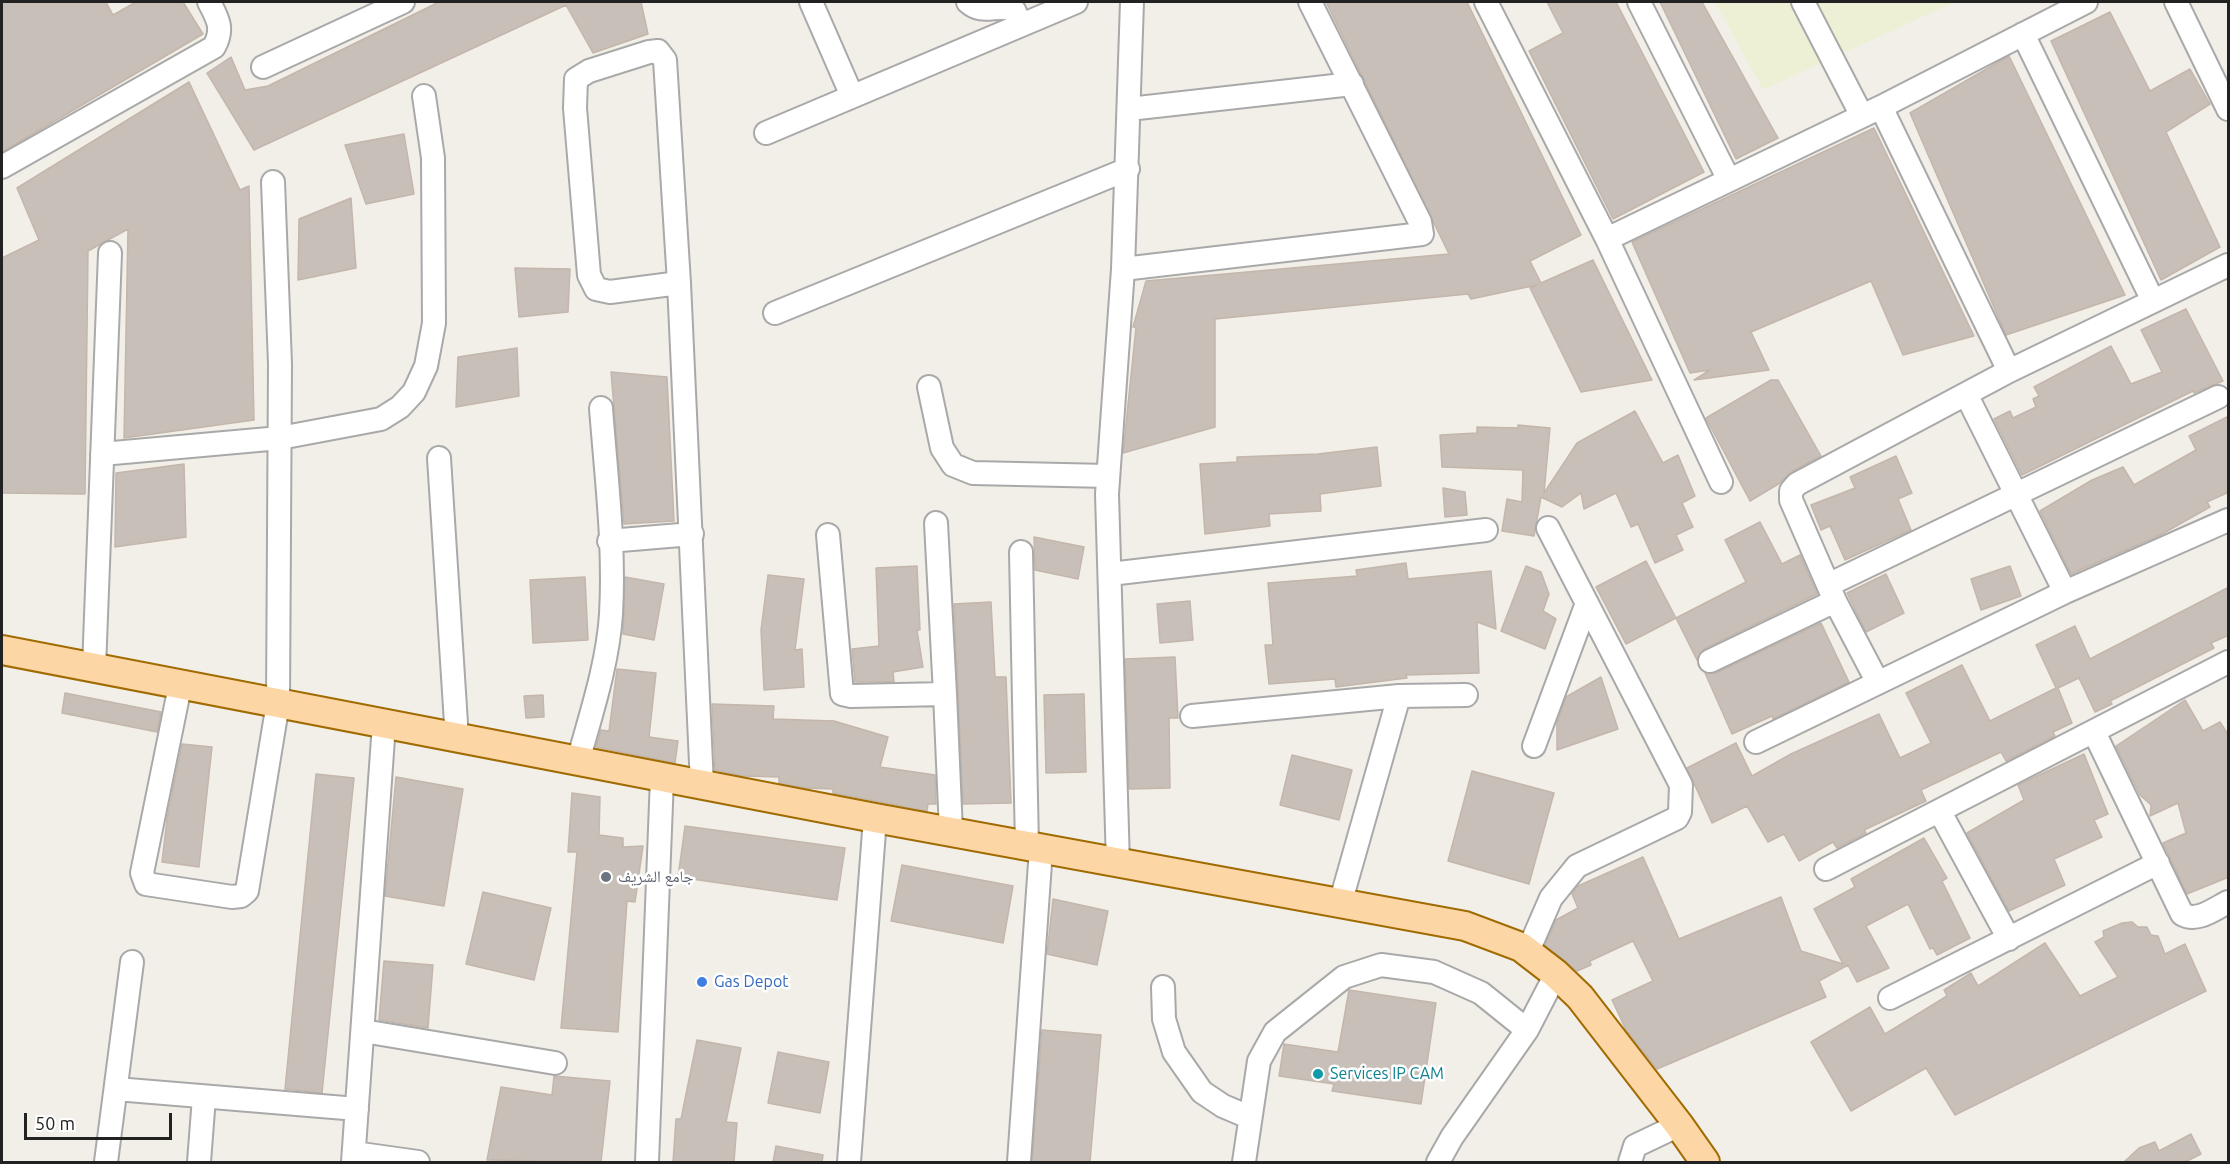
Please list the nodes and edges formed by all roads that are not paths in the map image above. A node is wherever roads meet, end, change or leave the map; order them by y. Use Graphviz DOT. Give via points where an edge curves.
graph roads {
  1 [pos="209,2"];
  2 [pos="404,2"];
  3 [pos="811,2"];
  4 [pos="968,2"];
  5 [pos="1076,2"];
  6 [pos="1132,2"];
  7 [pos="1310,2"];
  8 [pos="1486,2"];
  9 [pos="1639,2"];
  10 [pos="1803,2"];
  11 [pos="2086,2"];
  12 [pos="2176,2"];
  13 [pos="1021,25"];
  14 [pos="2023,34"];
  15 [pos="263,68"];
  16 [pos="1352,84"];
  17 [pos="424,96"];
  18 [pos="852,96"];
  19 [pos="1129,109"];
  20 [pos="2229,109"];
  21 [pos="1871,112"];
  22 [pos="766,133"];
  23 [pos="2,167"];
  24 [pos="1128,169"];
  25 [pos="1729,180"];
  26 [pos="273,182"];
  27 [pos="1607,239"];
  28 [pos="110,253"];
  29 [pos="2229,265"];
  30 [pos="1123,269"];
  31 [pos="679,283"];
  32 [pos="2153,301"];
  33 [pos="775,313"];
  34 [pos="2009,371"];
  35 [pos="929,387"];
  36 [pos="1966,394"];
  37 [pos="2218,397"];
  38 [pos="601,408"];
  39 [pos="280,438"];
  40 [pos="102,454"];
  41 [pos="439,458"];
  42 [pos="1108,476"];
  43 [pos="1720,482"];
  44 [pos="2016,494"];
  45 [pos="2228,520"];
  46 [pos="936,523"];
  47 [pos="1548,528"];
  48 [pos="1486,530"];
  49 [pos="692,534"];
  50 [pos="828,535"];
  51 [pos="609,541"];
  52 [pos="1021,552"];
  53 [pos="1110,574"];
  54 [pos="2065,592"];
  55 [pos="1832,593"];
  56 [pos="1587,603"];
  57 [pos="2,650"];
  58 [pos="1710,661"];
  59 [pos="2229,662"];
  60 [pos="94,668"];
  61 [pos="1877,681"];
  62 [pos="180,686"];
  63 [pos="945,694"];
  64 [pos="1466,695"];
  65 [pos="1399,696"];
  66 [pos="278,703"];
  67 [pos="1192,716"];
  68 [pos="384,724"];
  69 [pos="2094,732"];
  70 [pos="457,739"];
  71 [pos="1756,742"];
  72 [pos="1534,746"];
  73 [pos="578,761"];
  74 [pos="662,777"];
  75 [pos="702,785"];
  76 [pos="1940,812"];
  77 [pos="875,818"];
  78 [pos="951,832"];
  79 [pos="1034,848"];
  80 [pos="2158,863"];
  81 [pos="1118,864"];
  82 [pos="1826,869"];
  83 [pos="2229,902"];
  84 [pos="1340,904"];
  85 [pos="2009,939"];
  86 [pos="1528,951"];
  87 [pos="132,962"];
  88 [pos="1557,974"];
  89 [pos="1163,987"];
  90 [pos="1890,998"];
  91 [pos="1527,1030"];
  92 [pos="363,1031"];
  93 [pos="555,1063"];
  94 [pos="116,1089"];
  95 [pos="204,1097"];
  96 [pos="357,1109"];
  97 [pos="1249,1117"];
  98 [pos="1679,1125"];
  99 [pos="353,1158"];
  100 [pos="106,1162"];
  101 [pos="199,1162"];
  102 [pos="418,1162"];
  103 [pos="647,1162"];
  104 [pos="849,1162"];
  105 [pos="1019,1162"];
  106 [pos="1244,1162"];
  107 [pos="1438,1162"];
  108 [pos="1630,1162"];
  109 [pos="1705,1162"];
  1 -- 23 [label="street" via="220,23 220,37 214,47"];
  2 -- 15 [label="street"];
  3 -- 18 [label="street"];
  4 -- 13 [label="street" via="976,9 1014,10"];
  5 -- 13 [label="street"];
  6 -- 19 [label="street"];
  7 -- 16 [label="street"];
  8 -- 27 [label="street"];
  9 -- 25 [label="street"];
  10 -- 21 [label="street"];
  11 -- 14 [label="street"];
  12 -- 20 [label="street"];
  13 -- 18 [label="street"];
  14 -- 21 [label="street"];
  14 -- 32 [label="street"];
  16 -- 19 [label="street"];
  16 -- 30 [label="street" via="1420,222 1420,236"];
  17 -- 39 [label="street" via="433,158 434,323 426,366 414,392 381,419"];
  18 -- 22 [label="street"];
  19 -- 24 [label="street"];
  21 -- 25 [label="street"];
  21 -- 34 [label="street"];
  24 -- 30 [label="street"];
  24 -- 33 [label="street"];
  25 -- 27 [label="street"];
  26 -- 39 [label="street"];
  27 -- 43 [label="street"];
  28 -- 40 [label="street"];
  29 -- 32 [label="street"];
  30 -- 42 [label="street"];
  31 -- 31 [label="street" via="665,60 658,51 589,71 576,79 574,108 589,275 596,289 610,292"];
  31 -- 49 [label="street"];
  32 -- 34 [label="street"];
  34 -- 36 [label="street"];
  35 -- 42 [label="street" via="942,447 953,465 972,473"];
  36 -- 44 [label="street"];
  36 -- 55 [label="street" via="1797,484 1791,491 1791,500"];
  37 -- 44 [label="street"];
  38 -- 51 [label="street"];
  39 -- 40 [label="street"];
  39 -- 66 [label="street"];
  40 -- 60 [label="street"];
  41 -- 70 [label="street"];
  42 -- 53 [label="street"];
  44 -- 54 [label="street"];
  44 -- 55 [label="street"];
  45 -- 54 [label="street"];
  46 -- 63 [label="street"];
  47 -- 56 [label="street"];
  48 -- 53 [label="street"];
  49 -- 51 [label="street"];
  49 -- 75 [label="street"];
  50 -- 63 [label="street" via="842,694"];
  51 -- 73 [label="street" via="611,614 607,644"];
  52 -- 79 [label="street"];
  53 -- 81 [label="street"];
  54 -- 61 [label="street"];
  55 -- 58 [label="street"];
  55 -- 61 [label="street"];
  56 -- 72 [label="street"];
  56 -- 86 [label="street" via="1681,785 1680,812 1677,818 1577,866 1551,898"];
  57 -- 60 [label="main road"];
  59 -- 69 [label="street"];
  60 -- 62 [label="main road"];
  61 -- 71 [label="street"];
  62 -- 66 [label="main road"];
  62 -- 66 [label="street" via="143,860 146,884 232,897 247,891"];
  63 -- 78 [label="street"];
  64 -- 65 [label="street"];
  65 -- 67 [label="street"];
  65 -- 84 [label="street"];
  66 -- 68 [label="main road"];
  68 -- 70 [label="main road"];
  68 -- 92 [label="street"];
  69 -- 76 [label="street"];
  69 -- 80 [label="street"];
  70 -- 73 [label="main road"];
  73 -- 74 [label="main road"];
  74 -- 75 [label="main road"];
  74 -- 103 [label="street"];
  75 -- 77 [label="main road"];
  76 -- 82 [label="street"];
  76 -- 85 [label="street"];
  77 -- 78 [label="main road"];
  77 -- 104 [label="street"];
  78 -- 79 [label="main road"];
  79 -- 81 [label="main road"];
  79 -- 105 [label="street"];
  80 -- 83 [label="street" via="2182,914 2189,918"];
  80 -- 85 [label="street"];
  81 -- 84 [label="main road"];
  84 -- 86 [label="main road" via="1465,926"];
  85 -- 90 [label="street"];
  86 -- 88 [label="main road"];
  87 -- 94 [label="street"];
  88 -- 91 [label="street"];
  88 -- 98 [label="main road" via="1580,997"];
  89 -- 97 [label="street" via="1164,1019 1180,1060 1202,1092"];
  91 -- 97 [label="street" via="1481,993 1434,972 1381,965 1344,976 1275,1032 1258,1061"];
  91 -- 107 [label="street"];
  92 -- 93 [label="street"];
  92 -- 96 [label="street"];
  94 -- 95 [label="street"];
  94 -- 100 [label="street"];
  95 -- 96 [label="street"];
  95 -- 101 [label="street"];
  96 -- 99 [label="street"];
  97 -- 106 [label="street"];
  98 -- 108 [label="street" via="1635,1146"];
  98 -- 109 [label="main road"];
  99 -- 102 [label="street"];
}
